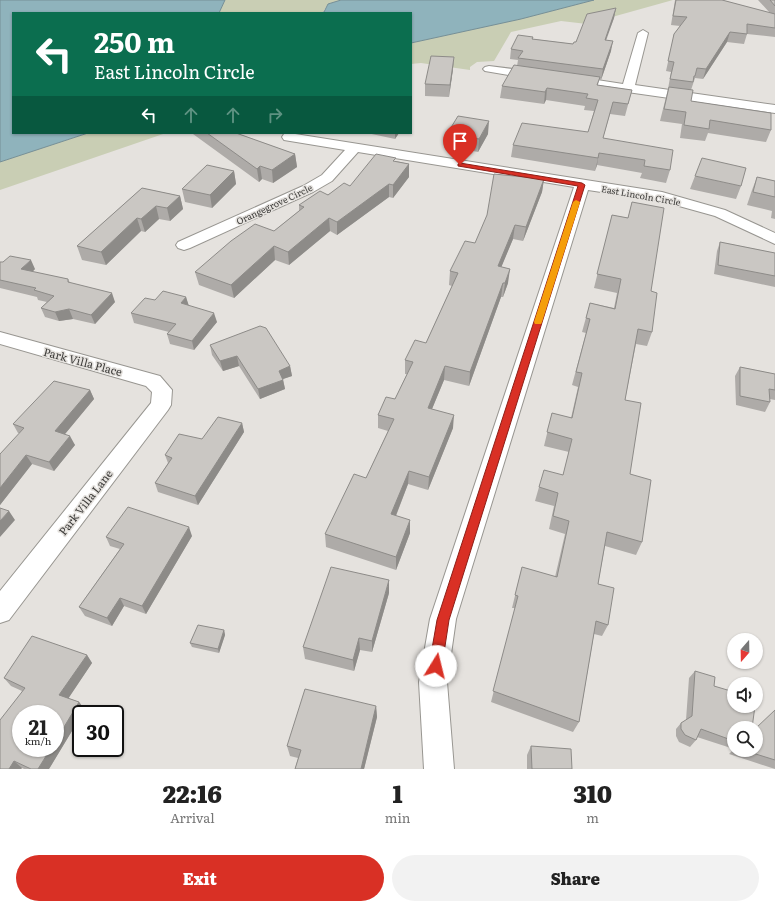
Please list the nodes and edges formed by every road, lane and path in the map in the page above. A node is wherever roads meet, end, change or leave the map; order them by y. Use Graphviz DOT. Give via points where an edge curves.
graph roads {
  1 [pos="643,33"];
  2 [pos="489,69"];
  3 [pos="628,89"];
  4 [pos="775,109"];
  5 [pos="289,137"];
  6 [pos="354,148"];
  7 [pos="582,185"];
  8 [pos="775,239"];
  9 [pos="184,245"];
  10 [pos="0,338"];
  11 [pos="162,390"];
  12 [pos="0,611"];
  13 [pos="440,769"];
  1 -- 3 [label="street"];
  2 -- 3 [label="street"];
  3 -- 4 [label="street"];
  5 -- 6 [label="street, East Lincoln Circle"];
  6 -- 7 [label="street, East Lincoln Circle"];
  6 -- 9 [label="street, Orangegrove Circle" via="327,178 308,189"];
  7 -- 8 [label="street, East Lincoln Circle" via="687,203 720,213"];
  7 -- 13 [label="street" via="443,620 433,682"];
  10 -- 11 [label="street, Park Villa Place" via="153,381"];
  11 -- 12 [label="street, Park Villa Lane" via="160,405"];
}
